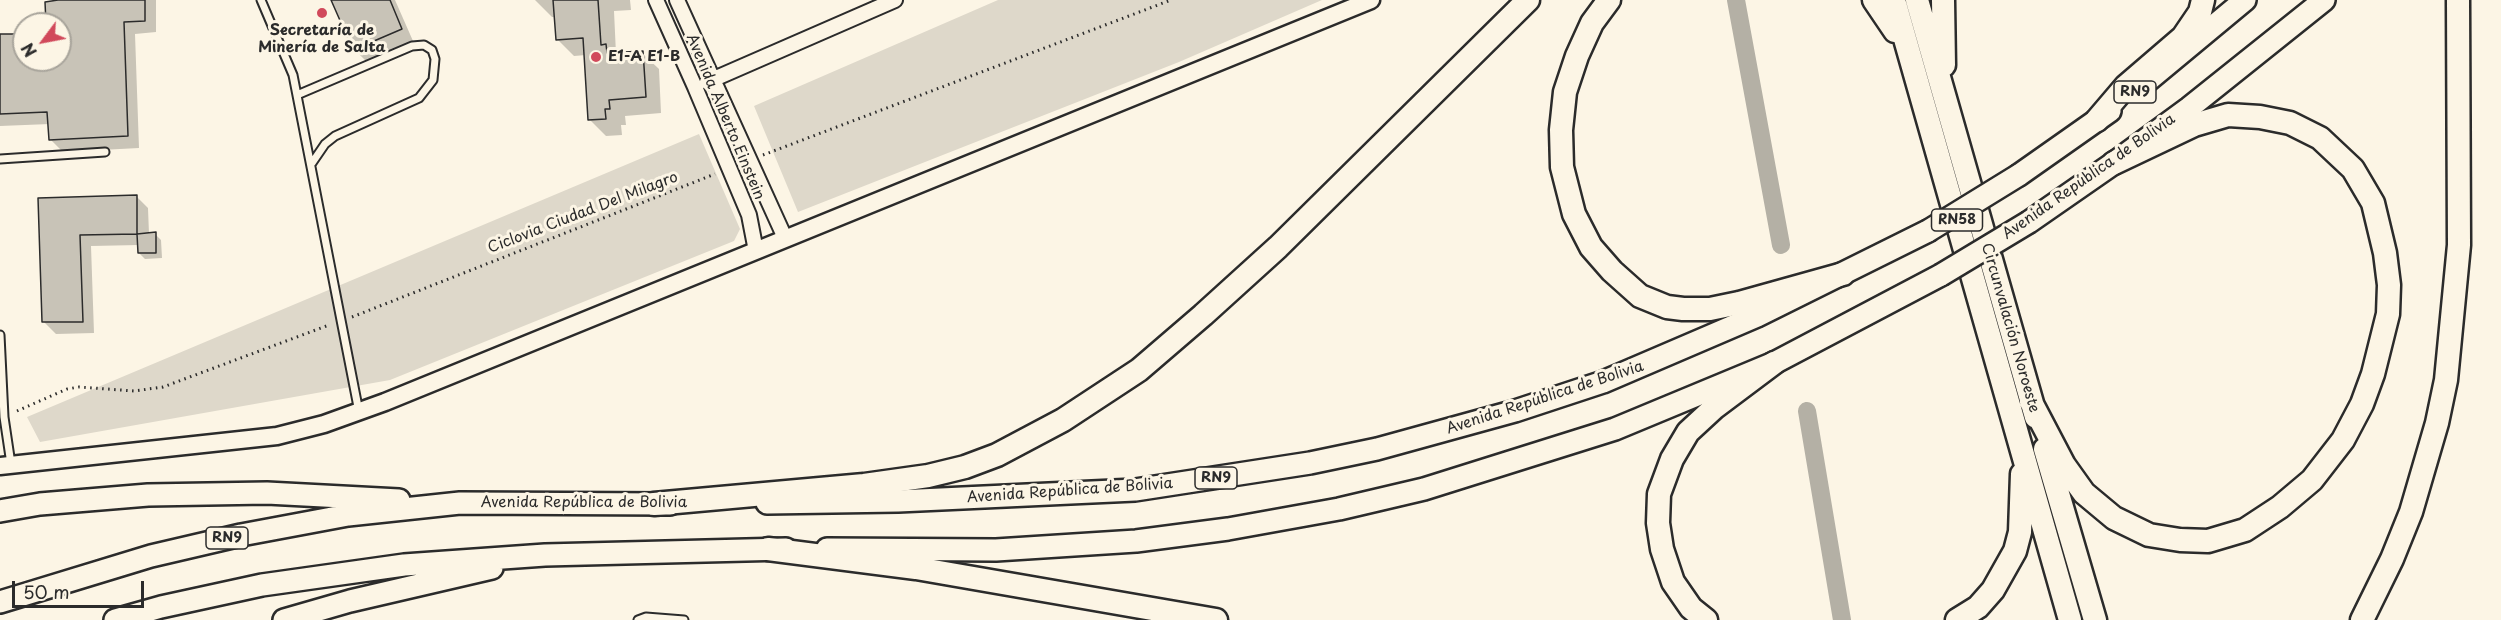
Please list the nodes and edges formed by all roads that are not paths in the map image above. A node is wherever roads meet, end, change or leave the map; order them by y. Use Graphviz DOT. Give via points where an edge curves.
graph roads {
  1 [pos="261,0"];
  2 [pos="656,0"];
  3 [pos="677,0"];
  4 [pos="895,0"];
  5 [pos="1371,0"];
  6 [pos="1528,0"];
  7 [pos="1609,0"];
  8 [pos="1875,0"];
  9 [pos="1894,0"];
  10 [pos="1917,0"];
  11 [pos="1943,0"];
  12 [pos="2204,0"];
  13 [pos="2245,0"];
  14 [pos="2324,0"];
  15 [pos="2458,0"];
  16 [pos="1917,78"];
  17 [pos="713,79"];
  18 [pos="695,87"];
  19 [pos="297,95"];
  20 [pos="1944,97"];
  21 [pos="2097,120"];
  22 [pos="105,152"];
  23 [pos="0,159"];
  24 [pos="312,163"];
  25 [pos="2114,164"];
  26 [pos="785,238"];
  27 [pos="756,251"];
  28 [pos="1843,274"];
  29 [pos="0,335"];
  30 [pos="1774,363"];
  31 [pos="2031,402"];
  32 [pos="359,412"];
  33 [pos="2020,440"];
  34 [pos="5,465"];
  35 [pos="460,503"];
  36 [pos="654,504"];
  37 [pos="0,511"];
  38 [pos="768,549"];
  39 [pos="545,555"];
  40 [pos="0,602"];
  41 [pos="115,620"];
  42 [pos="284,620"];
  43 [pos="638,620"];
  44 [pos="684,620"];
  45 [pos="1216,620"];
  46 [pos="1706,620"];
  47 [pos="1957,620"];
  48 [pos="2070,620"];
  49 [pos="2095,620"];
  50 [pos="2362,620"];
  1 -- 19 [label="lane" via="293,75"];
  2 -- 18 [label="street, Avenida Alberto Einstein"];
  3 -- 17 [label="street, Avenida Alberto Einstein"];
  4 -- 17 [label="street"];
  5 -- 26 [label="street"];
  6 -- 36 [label="highway" via="1278,247 1203,315 1139,370 1063,420 997,455 928,476"];
  7 -- 28 [label="highway" via="1592,22 1577,56 1565,92 1561,130 1562,167 1574,214 1592,247 1612,271 1640,296 1683,309 1739,303"];
  8 -- 16 [label="highway"];
  9 -- 16 [label="highway, Circunvalación Noroeste / RN58"];
  10 -- 20 [label="highway, Circunvalación Noroeste / RN58"];
  11 -- 20 [label="highway"];
  12 -- 21 [label="highway" via="2183,37 2126,86"];
  13 -- 21 [label="main road, Avenida República de Bolivia / RN9"];
  14 -- 25 [label="main road, Avenida República de Bolivia"];
  15 -- 50 [label="highway" via="2459,246 2446,380 2438,423 2411,512"];
  16 -- 33 [label="highway, Circunvalación Noroeste / RN58"];
  17 -- 18 [label="street"];
  17 -- 26 [label="street, Avenida Alberto Einstein"];
  18 -- 27 [label="street, Avenida Alberto Einstein" via="749,215"];
  19 -- 24 [label="lane"];
  19 -- 24 [label="lane" via="412,46 424,45 432,50 435,59 433,80 419,98 335,136"];
  20 -- 31 [label="highway, Circunvalación Noroeste / RN58"];
  21 -- 28 [label="main road, Avenida República de Bolivia / RN9, bridge" via="2019,175 1928,231"];
  22 -- 23 [label="lane"];
  24 -- 32 [label="lane"];
  25 -- 30 [label="main road, Avenida República de Bolivia, bridge" via="1941,275"];
  25 -- 31 [label="highway" via="2194,125 2228,115 2290,123 2320,138 2353,169 2373,203 2385,253 2388,314 2373,374 2343,440 2312,480 2245,530 2208,541 2149,535 2114,518 2084,493 2064,465"];
  26 -- 27 [label="street"];
  27 -- 32 [label="street"];
  28 -- 36 [label="main road, Avenida República de Bolivia / RN9" via="1714,336 1604,382 1432,436 1310,463 1135,490 1062,495"];
  29 -- 34 [label="lane"];
  30 -- 38 [label="main road, Avenida República de Bolivia" via="1615,429 1424,489 1339,509 1124,542 996,550"];
  30 -- 46 [label="highway" via="1689,432 1672,459 1659,494 1662,549 1673,582 1691,608"];
  31 -- 49 [label="highway, Circunvalación Noroeste / RN58"];
  32 -- 34 [label="street" via="278,436"];
  33 -- 47 [label="highway" via="2023,496 2015,551 1993,590 1978,607"];
  33 -- 48 [label="highway, Circunvalación Noroeste / RN58"];
  35 -- 36 [label="main road, Avenida República de Bolivia / RN9"];
  35 -- 37 [label="main road" via="267,493 148,495"];
  35 -- 40 [label="main road, Avenida República de Bolivia / RN9" via="348,515 241,535 152,556"];
  38 -- 39 [label="main road, Avenida República de Bolivia"];
  38 -- 45 [label="highway" via="916,568"];
  39 -- 41 [label="main road, Avenida República de Bolivia" via="347,571 214,594"];
  39 -- 42 [label="main road"];
  43 -- 44 [label="lane"];
}
